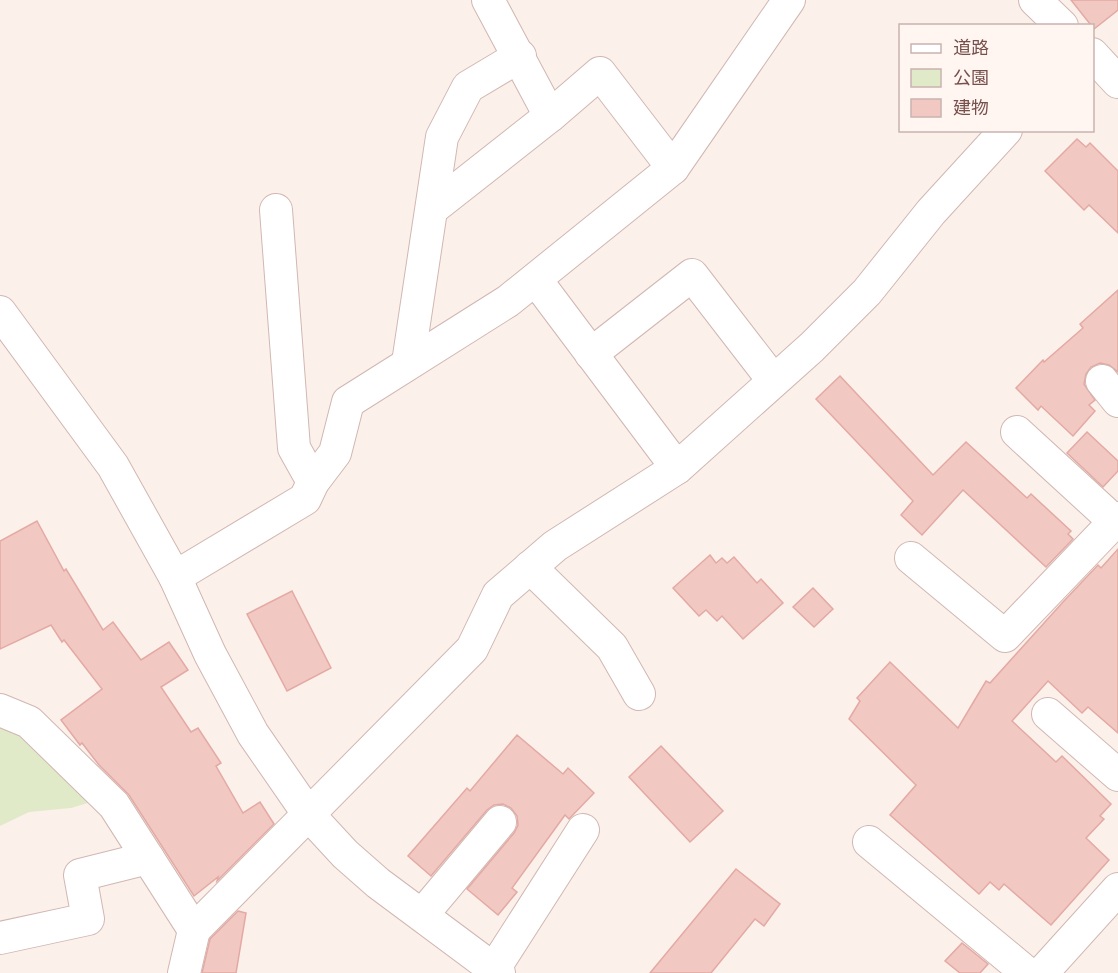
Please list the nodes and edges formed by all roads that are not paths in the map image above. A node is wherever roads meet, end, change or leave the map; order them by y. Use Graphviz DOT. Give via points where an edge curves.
graph roads {
  1 [pos="488,0"];
  2 [pos="789,0"];
  3 [pos="1035,0"];
  4 [pos="1060,24"];
  5 [pos="520,56"];
  6 [pos="1094,56"];
  7 [pos="1118,82"];
  8 [pos="550,116"];
  9 [pos="1004,132"];
  10 [pos="673,168"];
  11 [pos="432,209"];
  12 [pos="276,210"];
  13 [pos="536,280"];
  14 [pos="0,312"];
  15 [pos="591,354"];
  16 [pos="408,363"];
  17 [pos="773,380"];
  18 [pos="1017,432"];
  19 [pos="677,468"];
  20 [pos="313,482"];
  21 [pos="1116,520"];
  22 [pos="911,558"];
  23 [pos="530,567"];
  24 [pos="175,577"];
  25 [pos="639,694"];
  26 [pos="0,710"];
  27 [pos="1048,714"];
  28 [pos="1118,775"];
  29 [pos="309,815"];
  30 [pos="500,822"];
  31 [pos="583,830"];
  32 [pos="870,842"];
  33 [pos="148,858"];
  34 [pos="1118,889"];
  35 [pos="422,915"];
  36 [pos="194,930"];
  37 [pos="0,938"];
  38 [pos="497,971"];
  39 [pos="184,973"];
  40 [pos="1027,973"];
  41 [pos="1042,973"];
  1 -- 5 [label="street"];
  2 -- 10 [label="street"];
  3 -- 4 [label="street"];
  5 -- 8 [label="street"];
  5 -- 11 [label="street" via="468,87 442,137"];
  6 -- 7 [label="street"];
  8 -- 10 [label="street" via="600,74"];
  8 -- 11 [label="street"];
  9 -- 17 [label="street" via="931,212 867,292"];
  10 -- 13 [label="street"];
  11 -- 16 [label="street"];
  12 -- 20 [label="street" via="294,448"];
  13 -- 15 [label="street"];
  13 -- 16 [label="street"];
  14 -- 24 [label="street" via="112,466"];
  15 -- 17 [label="street" via="692,275"];
  15 -- 19 [label="street"];
  16 -- 20 [label="street" via="348,402 335,453"];
  17 -- 19 [label="street"];
  18 -- 21 [label="street"];
  19 -- 23 [label="street" via="555,546"];
  20 -- 24 [label="street" via="305,499"];
  21 -- 22 [label="street" via="1005,636"];
  23 -- 25 [label="street" via="612,647"];
  23 -- 29 [label="street" via="498,595 472,650"];
  24 -- 29 [label="street" via="253,734"];
  26 -- 33 [label="street" via="29,722 114,805"];
  27 -- 28 [label="street"];
  29 -- 35 [label="street" via="345,854"];
  29 -- 36 [label="street"];
  30 -- 35 [label="street"];
  31 -- 38 [label="street"];
  32 -- 40 [label="street"];
  33 -- 36 [label="street"];
  33 -- 37 [label="street" via="80,874 88,919"];
  34 -- 41 [label="street"];
  35 -- 38 [label="street"];
  36 -- 39 [label="street"];
}
